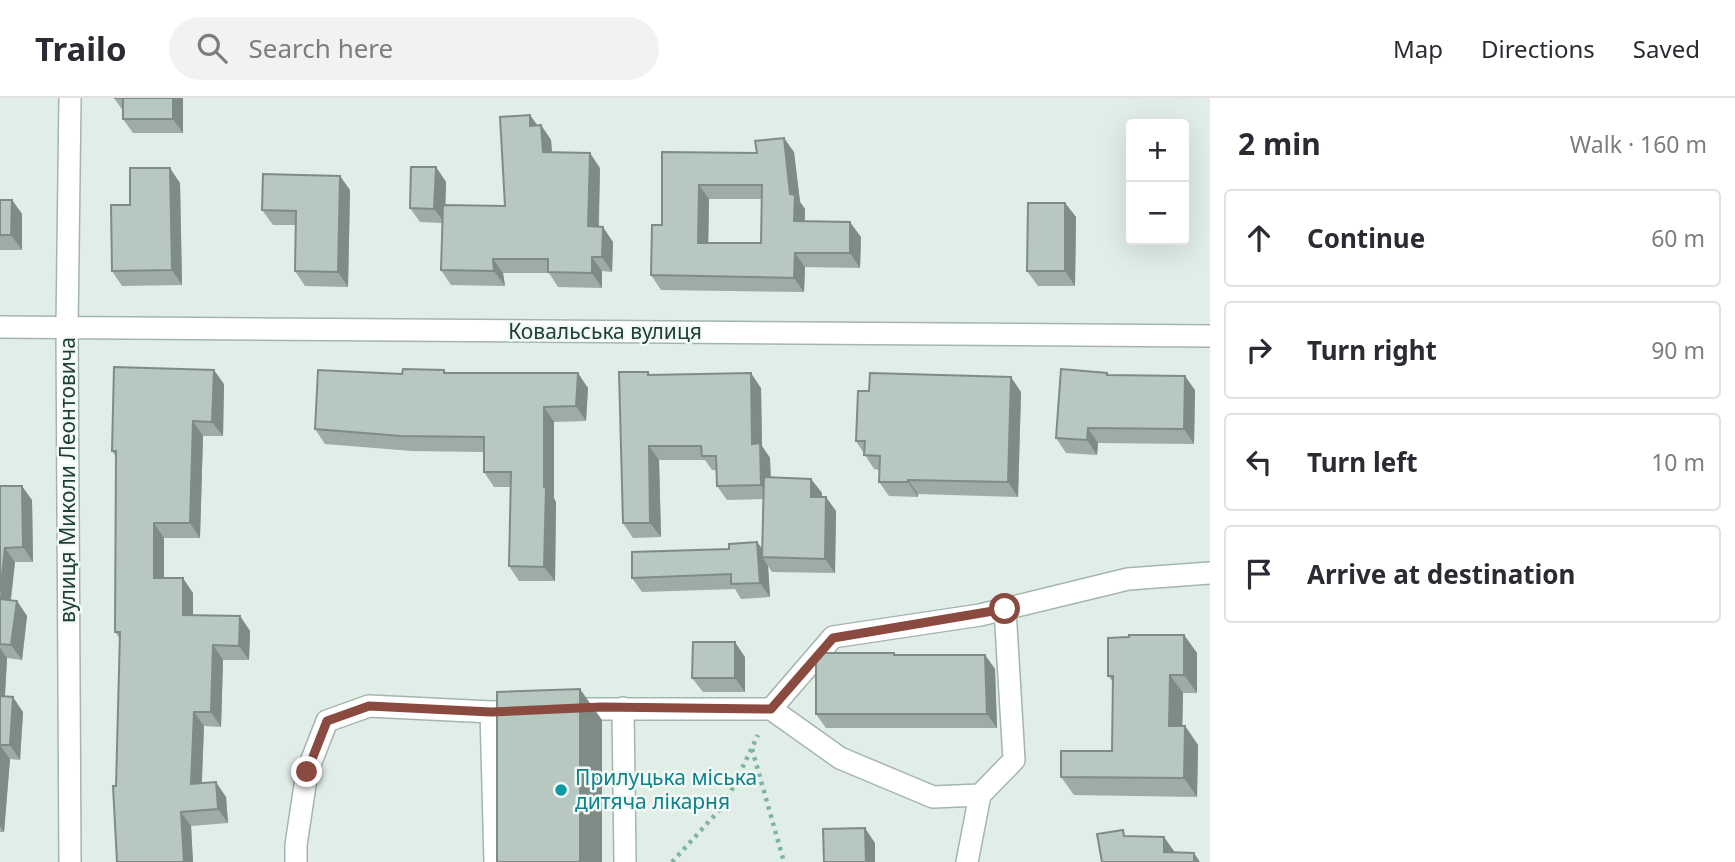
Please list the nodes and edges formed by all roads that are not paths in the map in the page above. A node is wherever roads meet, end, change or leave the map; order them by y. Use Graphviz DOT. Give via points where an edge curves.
graph roads {
  1 [pos="70,98"];
  2 [pos="0,327"];
  3 [pos="67,328"];
  4 [pos="1210,337"];
  5 [pos="1210,573"];
  6 [pos="1005,609"];
  7 [pos="623,708"];
  8 [pos="771,709"];
  9 [pos="491,712"];
  10 [pos="981,796"];
  11 [pos="70,862"];
  12 [pos="296,862"];
  13 [pos="495,862"];
  14 [pos="625,862"];
  15 [pos="967,862"];
  1 -- 3 [label="street, вулиця Миколи Леонтовича"];
  2 -- 3 [label="street, Ковальська вулиця"];
  3 -- 4 [label="street, Ковальська вулиця"];
  3 -- 11 [label="street, вулиця Миколи Леонтовича"];
  5 -- 6 [label="street" via="1128,579"];
  6 -- 8 [label="street" via="833,638"];
  6 -- 10 [label="street" via="1014,760"];
  7 -- 8 [label="street"];
  7 -- 9 [label="street"];
  7 -- 14 [label="street"];
  8 -- 10 [label="street" via="840,758 933,797"];
  9 -- 12 [label="street" via="369,706 327,721 307,772"];
  9 -- 13 [label="street"];
  10 -- 15 [label="street"];
}
